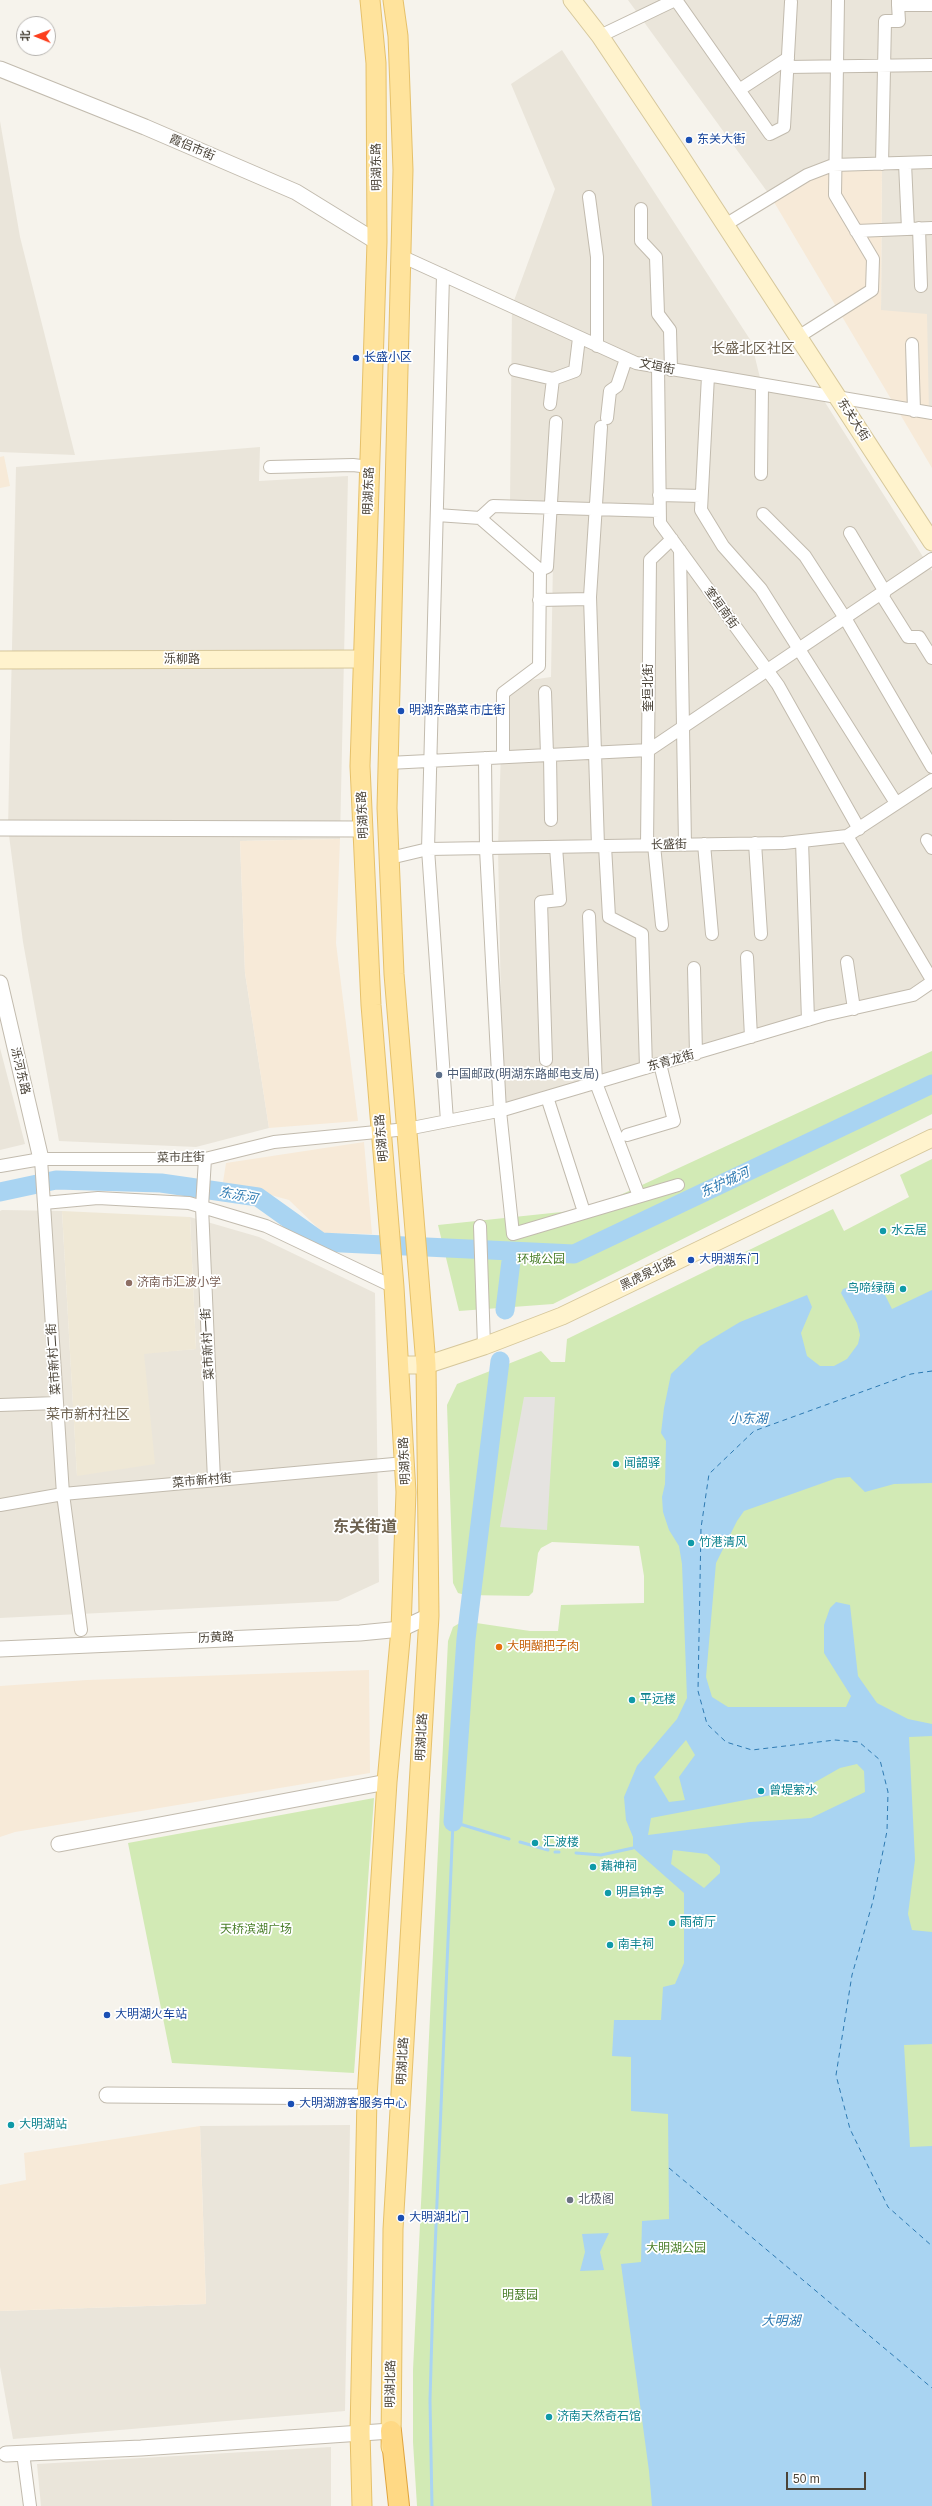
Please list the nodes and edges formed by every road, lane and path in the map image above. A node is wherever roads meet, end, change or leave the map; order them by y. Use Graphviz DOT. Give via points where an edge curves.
graph roads {
  1 [pos="370,0"];
  2 [pos="393,0"];
  3 [pos="572,0"];
  4 [pos="676,0"];
  5 [pos="838,0"];
  6 [pos="790,2"];
  7 [pos="898,2"];
  8 [pos="932,5"];
  9 [pos="600,36"];
  10 [pos="787,62"];
  11 [pos="932,65"];
  12 [pos="883,66"];
  13 [pos="0,69"];
  14 [pos="739,90"];
  15 [pos="932,162"];
  16 [pos="905,163"];
  17 [pos="882,164"];
  18 [pos="837,165"];
  19 [pos="589,197"];
  20 [pos="641,209"];
  21 [pos="725,225"];
  22 [pos="932,228"];
  23 [pos="913,229"];
  24 [pos="856,231"];
  25 [pos="378,242"];
  26 [pos="401,256"];
  27 [pos="443,275"];
  28 [pos="921,286"];
  29 [pos="798,337"];
  30 [pos="579,338"];
  31 [pos="912,344"];
  32 [pos="597,346"];
  33 [pos="626,359"];
  34 [pos="658,367"];
  35 [pos="516,370"];
  36 [pos="671,370"];
  37 [pos="708,376"];
  38 [pos="553,379"];
  39 [pos="762,386"];
  40 [pos="840,400"];
  41 [pos="550,404"];
  42 [pos="914,410"];
  43 [pos="932,413"];
  44 [pos="556,422"];
  45 [pos="370,467"];
  46 [pos="270,468"];
  47 [pos="761,474"];
  48 [pos="659,495"];
  49 [pos="701,496"];
  50 [pos="551,508"];
  51 [pos="595,509"];
  52 [pos="659,511"];
  53 [pos="763,514"];
  54 [pos="436,515"];
  55 [pos="480,518"];
  56 [pos="850,534"];
  57 [pos="672,540"];
  58 [pos="932,542"];
  59 [pos="680,550"];
  60 [pos="932,560"];
  61 [pos="540,570"];
  62 [pos="883,593"];
  63 [pos="590,599"];
  64 [pos="539,600"];
  65 [pos="845,618"];
  66 [pos="799,648"];
  67 [pos="932,658"];
  68 [pos="364,659"];
  69 [pos="0,660"];
  70 [pos="767,670"];
  71 [pos="545,692"];
  72 [pos="683,726"];
  73 [pos="649,750"];
  74 [pos="594,752"];
  75 [pos="549,755"];
  76 [pos="503,757"];
  77 [pos="485,758"];
  78 [pos="430,761"];
  79 [pos="388,763"];
  80 [pos="932,767"];
  81 [pos="932,780"];
  82 [pos="896,803"];
  83 [pos="551,820"];
  84 [pos="0,828"];
  85 [pos="363,829"];
  86 [pos="859,829"];
  87 [pos="847,836"];
  88 [pos="802,841"];
  89 [pos="704,844"];
  90 [pos="755,844"];
  91 [pos="651,845"];
  92 [pos="685,845"];
  93 [pos="602,846"];
  94 [pos="556,847"];
  95 [pos="428,849"];
  96 [pos="486,849"];
  97 [pos="390,858"];
  98 [pos="589,916"];
  99 [pos="662,925"];
  100 [pos="712,934"];
  101 [pos="761,934"];
  102 [pos="747,957"];
  103 [pos="847,962"];
  104 [pos="694,968"];
  105 [pos="932,981"];
  106 [pos="0,983"];
  107 [pos="854,1009"];
  108 [pos="808,1020"];
  109 [pos="751,1037"];
  110 [pos="696,1054"];
  111 [pos="546,1060"];
  112 [pos="660,1064"];
  113 [pos="646,1068"];
  114 [pos="596,1083"];
  115 [pos="547,1097"];
  116 [pos="500,1111"];
  117 [pos="447,1121"];
  118 [pos="407,1129"];
  119 [pos="381,1131"];
  120 [pos="627,1134"];
  121 [pos="932,1138"];
  122 [pos="41,1159"];
  123 [pos="205,1164"];
  124 [pos="0,1166"];
  125 [pos="678,1185"];
  126 [pos="639,1196"];
  127 [pos="44,1198"];
  128 [pos="202,1204"];
  129 [pos="584,1212"];
  130 [pos="480,1226"];
  131 [pos="394,1286"];
  132 [pos="484,1346"];
  133 [pos="400,1365"];
  134 [pos="426,1365"];
  135 [pos="57,1403"];
  136 [pos="0,1405"];
  137 [pos="405,1463"];
  138 [pos="214,1480"];
  139 [pos="63,1494"];
  140 [pos="0,1505"];
  141 [pos="429,1616"];
  142 [pos="401,1629"];
  143 [pos="81,1630"];
  144 [pos="0,1649"];
  145 [pos="387,1782"];
  146 [pos="59,1844"];
  147 [pos="107,2095"];
  148 [pos="367,2097"];
  149 [pos="391,2431"];
  150 [pos="360,2432"];
  151 [pos="23,2453"];
  152 [pos="6,2454"];
  153 [pos="30,2506"];
  154 [pos="362,2506"];
  155 [pos="390,2506"];
  156 [pos="399,2506"];
  1 -- 25 [label="main road, 明湖东路" via="376,63"];
  2 -- 26 [label="main road, 明湖东路" via="398,36 404,170"];
  3 -- 9 [label="main road, 东关大街"];
  4 -- 9 [label="street"];
  4 -- 14 [label="street"];
  5 -- 18 [label="street"];
  6 -- 10 [label="street"];
  7 -- 8 [label="street"];
  7 -- 12 [label="street" via="899,21 885,21"];
  9 -- 21 [label="main road, 东关大街"];
  10 -- 12 [label="street"];
  10 -- 14 [label="street"];
  10 -- 14 [label="street" via="784,127 770,134"];
  11 -- 12 [label="street"];
  12 -- 17 [label="street"];
  13 -- 25 [label="street, 霞侣市街" via="145,127 296,192"];
  15 -- 16 [label="street"];
  16 -- 17 [label="street"];
  16 -- 23 [label="street"];
  17 -- 18 [label="street"];
  18 -- 21 [label="street" via="808,175"];
  18 -- 24 [label="street" via="835,196"];
  19 -- 32 [label="street" via="597,257"];
  20 -- 36 [label="street" via="641,240 656,257 658,314 670,330"];
  21 -- 29 [label="main road, 东关大街"];
  22 -- 23 [label="street"];
  23 -- 24 [label="street"];
  23 -- 28 [label="street"];
  24 -- 29 [label="street" via="873,259 872,290"];
  25 -- 45 [label="main road, 明湖东路"];
  26 -- 27 [label="street, 文垣街"];
  26 -- 79 [label="main road, 明湖东路"];
  27 -- 30 [label="street, 文垣街"];
  27 -- 54 [label="street"];
  29 -- 40 [label="main road, 东关大街"];
  30 -- 32 [label="street, 文垣街"];
  30 -- 38 [label="street" via="575,371"];
  31 -- 42 [label="street"];
  32 -- 33 [label="street, 文垣街"];
  33 -- 34 [label="street, 文垣街" via="636,364"];
  33 -- 51 [label="street" via="617,386 610,391 604,422"];
  34 -- 36 [label="street, 文垣街"];
  34 -- 48 [label="street, 奎垣南街"];
  35 -- 38 [label="street"];
  36 -- 37 [label="street, 文垣街"];
  37 -- 39 [label="street, 文垣街"];
  37 -- 49 [label="street"];
  38 -- 41 [label="street"];
  39 -- 40 [label="street, 文垣街"];
  39 -- 47 [label="street"];
  40 -- 42 [label="street, 文垣街"];
  40 -- 58 [label="main road, 东关大街"];
  42 -- 43 [label="street, 文垣街"];
  44 -- 50 [label="street"];
  45 -- 46 [label="street" via="353,465"];
  45 -- 68 [label="main road, 明湖东路"];
  48 -- 49 [label="street"];
  48 -- 52 [label="street, 奎垣南街"];
  49 -- 66 [label="street" via="701,510 723,546 761,589"];
  50 -- 51 [label="street"];
  50 -- 55 [label="street" via="493,506"];
  50 -- 61 [label="street" via="547,567"];
  51 -- 52 [label="street"];
  51 -- 63 [label="street"];
  52 -- 57 [label="street, 奎垣南街" via="660,523"];
  53 -- 65 [label="street" via="805,556"];
  54 -- 55 [label="street"];
  54 -- 78 [label="street"];
  55 -- 61 [label="street"];
  56 -- 62 [label="street"];
  57 -- 59 [label="street, 奎垣南街"];
  57 -- 73 [label="street, 奎垣北街" via="650,560"];
  59 -- 70 [label="street, 奎垣南街"];
  59 -- 72 [label="street"];
  60 -- 62 [label="street"];
  61 -- 64 [label="street"];
  62 -- 65 [label="street"];
  62 -- 67 [label="street" via="908,637 920,637"];
  63 -- 64 [label="street"];
  63 -- 74 [label="street"];
  64 -- 76 [label="street" via="539,666 503,693"];
  65 -- 66 [label="street"];
  65 -- 80 [label="street"];
  66 -- 70 [label="street"];
  66 -- 82 [label="street"];
  68 -- 69 [label="main road, 泺柳路"];
  68 -- 85 [label="main road, 明湖东路" via="360,766"];
  70 -- 72 [label="street"];
  70 -- 86 [label="street, 奎垣南街" via="778,685"];
  71 -- 75 [label="street"];
  72 -- 73 [label="street"];
  72 -- 92 [label="street"];
  73 -- 74 [label="street"];
  73 -- 91 [label="street, 奎垣北街"];
  74 -- 75 [label="street"];
  74 -- 93 [label="street"];
  75 -- 76 [label="street"];
  75 -- 83 [label="street"];
  76 -- 77 [label="street"];
  77 -- 78 [label="street"];
  77 -- 96 [label="street"];
  78 -- 79 [label="street"];
  78 -- 95 [label="street"];
  79 -- 97 [label="main road, 明湖东路"];
  81 -- 82 [label="street, 长盛街"];
  82 -- 86 [label="street, 长盛街"];
  84 -- 85 [label="street"];
  85 -- 119 [label="main road, 明湖东路" via="371,1005"];
  86 -- 87 [label="street, 长盛街"];
  87 -- 88 [label="street, 长盛街"];
  87 -- 105 [label="street"];
  88 -- 90 [label="street, 长盛街"];
  88 -- 108 [label="street"];
  89 -- 90 [label="street, 长盛街"];
  89 -- 92 [label="street, 长盛街"];
  89 -- 100 [label="street"];
  90 -- 101 [label="street"];
  91 -- 92 [label="street, 长盛街"];
  91 -- 93 [label="street, 长盛街"];
  91 -- 99 [label="street, 奎垣北街"];
  93 -- 94 [label="street, 长盛街"];
  93 -- 113 [label="street" via="609,917 642,934"];
  94 -- 96 [label="street, 长盛街"];
  94 -- 111 [label="street" via="560,900 541,902"];
  95 -- 96 [label="street, 长盛街"];
  95 -- 97 [label="street, 长盛街"];
  95 -- 117 [label="street"];
  96 -- 116 [label="street"];
  97 -- 118 [label="main road, 明湖东路" via="394,974"];
  98 -- 114 [label="street"];
  102 -- 109 [label="street"];
  103 -- 107 [label="street"];
  104 -- 110 [label="street"];
  105 -- 107 [label="street, 东青龙街" via="912,995"];
  106 -- 122 [label="street, 泺河东路"];
  107 -- 108 [label="street, 东青龙街"];
  108 -- 109 [label="street, 东青龙街"];
  109 -- 110 [label="street, 东青龙街"];
  110 -- 112 [label="street, 东青龙街"];
  112 -- 113 [label="street, 东青龙街"];
  112 -- 120 [label="street" via="674,1121"];
  113 -- 114 [label="street, 东青龙街"];
  114 -- 115 [label="street, 东青龙街"];
  114 -- 126 [label="street"];
  115 -- 116 [label="street, 东青龙街"];
  115 -- 129 [label="street"];
  116 -- 117 [label="street, 东青龙街"];
  116 -- 129 [label="street" via="513,1234"];
  117 -- 118 [label="street, 东青龙街"];
  118 -- 119 [label="street, 菜市庄街"];
  118 -- 134 [label="main road, 明湖东路" via="411,1204"];
  119 -- 123 [label="street, 菜市庄街" via="274,1142"];
  119 -- 131 [label="main road, 明湖东路"];
  121 -- 132 [label="main road, 黑虎泉北路" via="562,1316"];
  122 -- 123 [label="street, 菜市庄街"];
  122 -- 124 [label="street, 菜市庄街"];
  122 -- 127 [label="street, 菜市新村二街"];
  123 -- 128 [label="street, 菜市新村一街"];
  125 -- 126 [label="street"];
  126 -- 129 [label="street"];
  127 -- 128 [label="street" via="98,1198"];
  127 -- 135 [label="street, 菜市新村二街"];
  128 -- 131 [label="street" via="266,1226"];
  128 -- 138 [label="street, 菜市新村一街"];
  130 -- 132 [label="street"];
  131 -- 133 [label="main road, 明湖东路"];
  132 -- 134 [label="main road, 黑虎泉北路"];
  133 -- 134 [label="main road, 黑虎泉北路"];
  133 -- 137 [label="main road, 明湖东路"];
  134 -- 141 [label="main road, 明湖东路"];
  135 -- 136 [label="street"];
  135 -- 139 [label="street, 菜市新村二街"];
  137 -- 138 [label="street, 菜市新村街"];
  137 -- 142 [label="main road, 明湖东路"];
  138 -- 139 [label="street, 菜市新村街"];
  139 -- 140 [label="street, 菜市新村街"];
  139 -- 143 [label="street, 菜市新村二街"];
  141 -- 142 [label="street, 历黄路"];
  141 -- 149 [label="main road, 明湖北路" via="393,2229"];
  142 -- 144 [label="street, 历黄路" via="333,1635 235,1637"];
  142 -- 145 [label="main road"];
  145 -- 146 [label="street"];
  145 -- 148 [label="main road"];
  147 -- 148 [label="street"];
  148 -- 150 [label="main road"];
  149 -- 150 [label="street"];
  149 -- 155 [label="main road, 明湖北路"];
  149 -- 156 [label="highway"];
  150 -- 151 [label="street" via="141,2448"];
  150 -- 154 [label="main road"];
  151 -- 152 [label="street"];
  151 -- 153 [label="street"];
}
